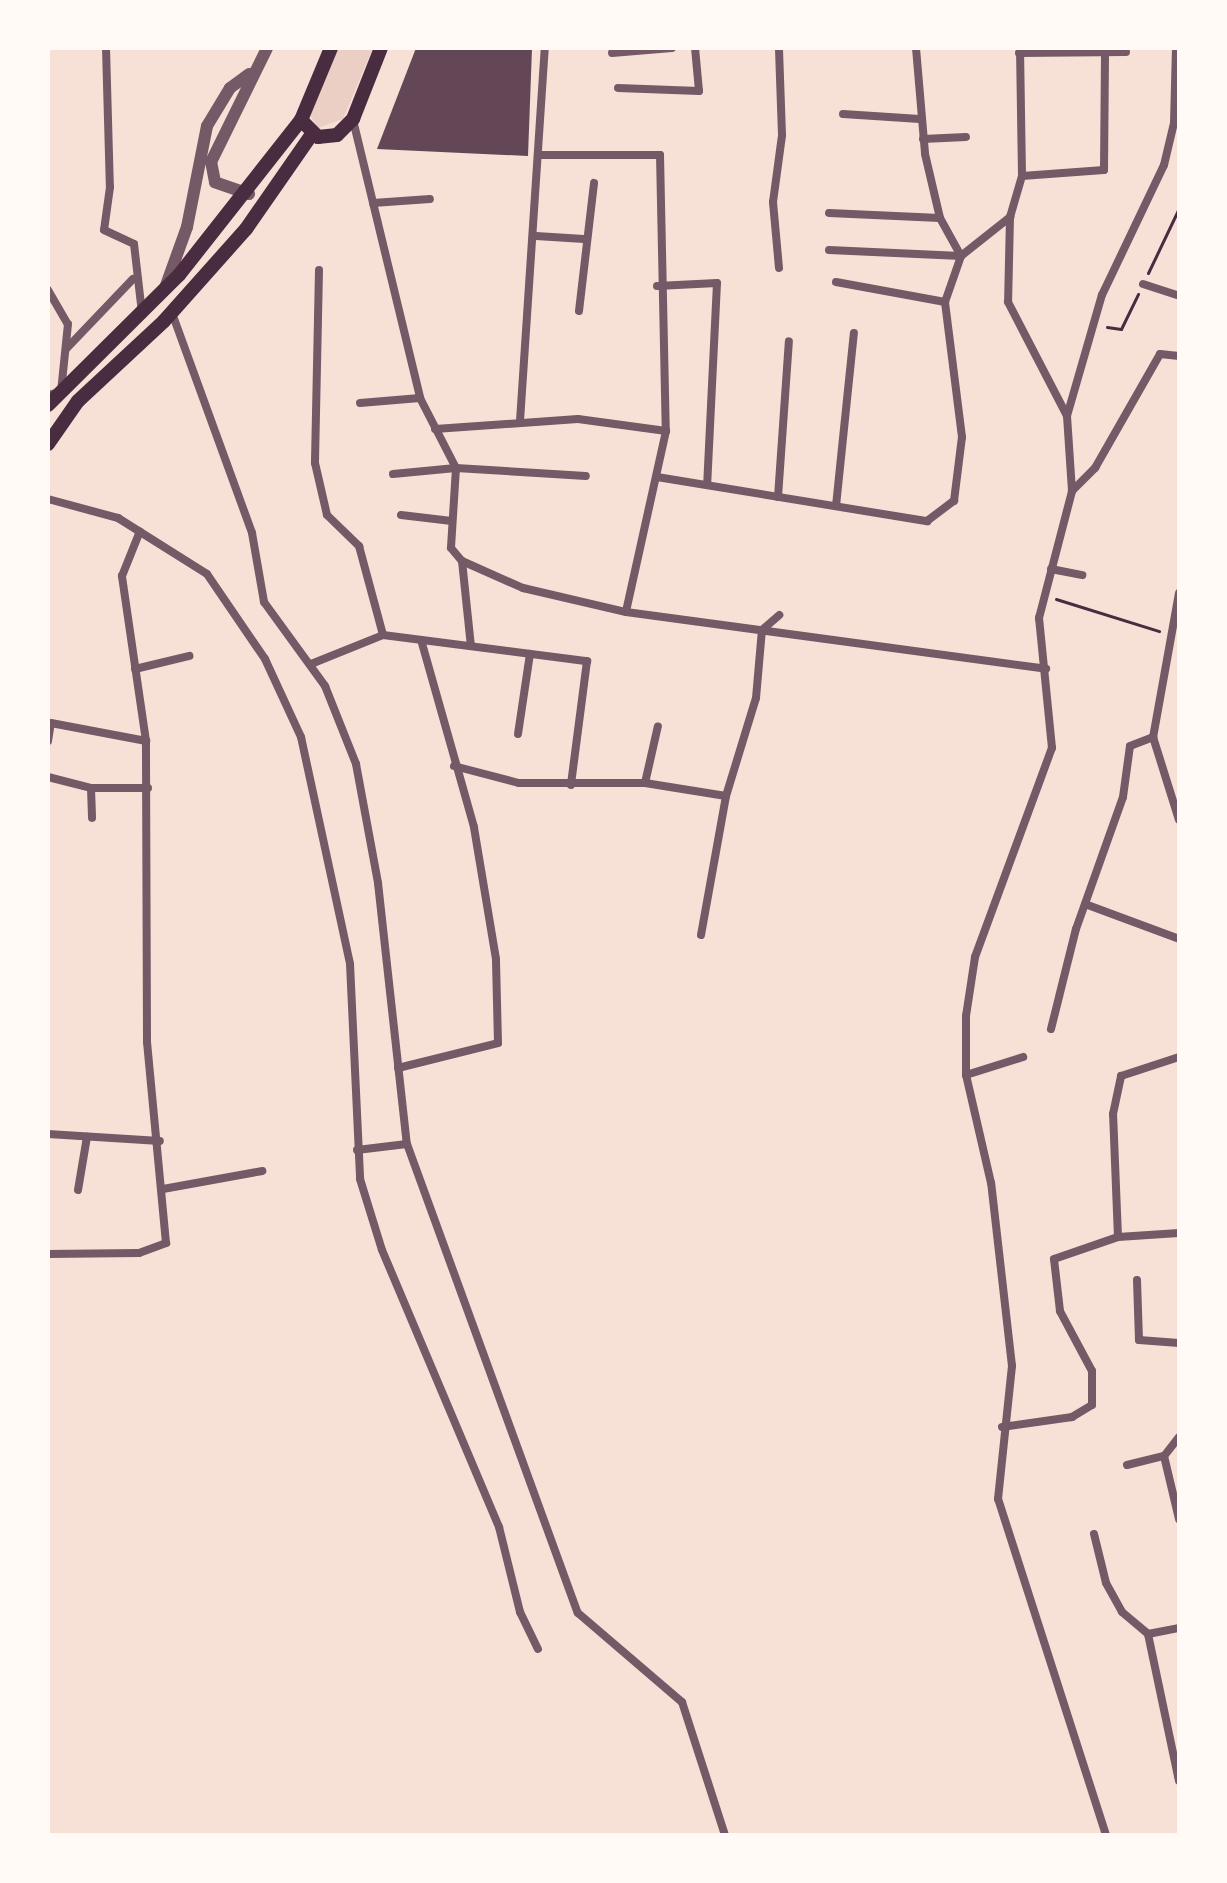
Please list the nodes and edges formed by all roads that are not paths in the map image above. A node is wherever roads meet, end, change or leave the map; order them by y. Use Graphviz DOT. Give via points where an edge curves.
graph roads {
  1 [pos="106,48"];
  2 [pos="267,48"];
  3 [pos="331,48"];
  4 [pos="381,48"];
  5 [pos="545,48"];
  6 [pos="672,48"];
  7 [pos="695,48"];
  8 [pos="779,48"];
  9 [pos="916,48"];
  10 [pos="1176,48"];
  11 [pos="634,50"];
  12 [pos="1019,50"];
  13 [pos="1105,52"];
  14 [pos="1126,52"];
  15 [pos="612,53"];
  16 [pos="249,74"];
  17 [pos="618,88"];
  18 [pos="843,114"];
  19 [pos="353,119"];
  20 [pos="920,119"];
  21 [pos="301,120"];
  22 [pos="1177,123"];
  23 [pos="312,134"];
  24 [pos="966,137"];
  25 [pos="923,139"];
  26 [pos="541,155"];
  27 [pos="1022,176"];
  28 [pos="594,183"];
  29 [pos="249,194"];
  30 [pos="430,199"];
  31 [pos="373,203"];
  32 [pos="829,213"];
  33 [pos="1010,217"];
  34 [pos="940,218"];
  35 [pos="536,236"];
  36 [pos="584,239"];
  37 [pos="829,250"];
  38 [pos="961,256"];
  39 [pos="779,268"];
  40 [pos="319,270"];
  41 [pos="133,279"];
  42 [pos="836,282"];
  43 [pos="1143,284"];
  44 [pos="657,286"];
  45 [pos="165,289"];
  46 [pos="48,290"];
  47 [pos="1179,296"];
  48 [pos="945,302"];
  49 [pos="579,311"];
  50 [pos="142,313"];
  51 [pos="172,313"];
  52 [pos="854,333"];
  53 [pos="789,341"];
  54 [pos="65,349"];
  55 [pos="1179,356"];
  56 [pos="54,394"];
  57 [pos="420,398"];
  58 [pos="360,403"];
  59 [pos="48,405"];
  60 [pos="1067,416"];
  61 [pos="520,421"];
  62 [pos="435,429"];
  63 [pos="666,431"];
  64 [pos="48,444"];
  65 [pos="456,468"];
  66 [pos="393,474"];
  67 [pos="586,476"];
  68 [pos="657,477"];
  69 [pos="707,485"];
  70 [pos="1072,491"];
  71 [pos="778,497"];
  72 [pos="48,499"];
  73 [pos="836,506"];
  74 [pos="401,515"];
  75 [pos="452,521"];
  76 [pos="140,531"];
  77 [pos="462,561"];
  78 [pos="1051,569"];
  79 [pos="1082,575"];
  80 [pos="1179,593"];
  81 [pos="626,612"];
  82 [pos="779,615"];
  83 [pos="762,630"];
  84 [pos="383,635"];
  85 [pos="422,643"];
  86 [pos="471,646"];
  87 [pos="530,654"];
  88 [pos="189,656"];
  89 [pos="311,664"];
  90 [pos="135,669"];
  91 [pos="1046,669"];
  92 [pos="658,726"];
  93 [pos="518,734"];
  94 [pos="1153,737"];
  95 [pos="48,741"];
  96 [pos="146,741"];
  97 [pos="454,766"];
  98 [pos="48,777"];
  99 [pos="645,783"];
  100 [pos="571,785"];
  101 [pos="91,788"];
  102 [pos="148,788"];
  103 [pos="726,796"];
  104 [pos="92,818"];
  105 [pos="1179,820"];
  106 [pos="1085,904"];
  107 [pos="701,935"];
  108 [pos="1179,939"];
  109 [pos="1051,1029"];
  110 [pos="1023,1057"];
  111 [pos="1179,1057"];
  112 [pos="398,1068"];
  113 [pos="966,1075"];
  114 [pos="48,1134"];
  115 [pos="87,1137"];
  116 [pos="160,1141"];
  117 [pos="407,1144"];
  118 [pos="357,1150"];
  119 [pos="262,1171"];
  120 [pos="163,1189"];
  121 [pos="78,1190"];
  122 [pos="1179,1233"];
  123 [pos="1118,1237"];
  124 [pos="48,1254"];
  125 [pos="1137,1280"];
  126 [pos="1179,1343"];
  127 [pos="1002,1427"];
  128 [pos="1179,1437"];
  129 [pos="1164,1456"];
  130 [pos="1127,1465"];
  131 [pos="1179,1519"];
  132 [pos="1094,1534"];
  133 [pos="1179,1628"];
  134 [pos="1148,1634"];
  135 [pos="538,1649"];
  136 [pos="1179,1781"];
  137 [pos="725,1835"];
  138 [pos="1106,1835"];
  1 -- 41 [label="street" via="110,187 104,230 134,244"];
  2 -- 16 [label="street"];
  3 -- 21 [label="main road"];
  4 -- 19 [label="main road"];
  5 -- 26 [label="street"];
  6 -- 11 [label="street"];
  7 -- 17 [label="street" via="699,91"];
  8 -- 39 [label="street" via="782,135 773,202"];
  9 -- 20 [label="street"];
  10 -- 22 [label="street"];
  11 -- 15 [label="street"];
  12 -- 13 [label="street"];
  12 -- 27 [label="street"];
  13 -- 14 [label="street"];
  13 -- 27 [label="street" via="1104,170"];
  16 -- 29 [label="street" via="211,162 215,182"];
  16 -- 45 [label="street" via="230,88 207,126 187,227"];
  18 -- 20 [label="street"];
  19 -- 23 [label="main road" via="337,135"];
  19 -- 31 [label="street"];
  20 -- 25 [label="street"];
  21 -- 23 [label="main road"];
  21 -- 29 [label="main road"];
  22 -- 60 [label="street" via="1164,165 1102,295"];
  23 -- 51 [label="main road" via="246,229"];
  24 -- 25 [label="street"];
  25 -- 34 [label="street"];
  26 -- 35 [label="street"];
  26 -- 44 [label="street" via="660,155"];
  27 -- 33 [label="street"];
  28 -- 36 [label="street"];
  29 -- 45 [label="main road"];
  30 -- 31 [label="street"];
  31 -- 57 [label="street"];
  32 -- 34 [label="street"];
  33 -- 38 [label="street"];
  33 -- 60 [label="street" via="1008,302"];
  34 -- 38 [label="street"];
  35 -- 36 [label="street"];
  35 -- 61 [label="street"];
  36 -- 49 [label="street"];
  37 -- 38 [label="street"];
  38 -- 48 [label="street"];
  40 -- 84 [label="street" via="315,463 327,515 359,546"];
  41 -- 50 [label="street"];
  41 -- 54 [label="street"];
  42 -- 48 [label="street"];
  43 -- 47 [label="street"];
  44 -- 63 [label="street"];
  44 -- 69 [label="street" via="717,283"];
  45 -- 50 [label="main road"];
  46 -- 54 [label="street" via="68,324"];
  48 -- 73 [label="street" via="962,437 954,501 927,521"];
  50 -- 56 [label="main road"];
  51 -- 64 [label="main road" via="78,401"];
  51 -- 89 [label="street" via="252,533 264,602"];
  52 -- 73 [label="street"];
  53 -- 71 [label="street"];
  54 -- 56 [label="street"];
  55 -- 70 [label="street" via="1160,354 1095,468"];
  56 -- 59 [label="main road"];
  57 -- 58 [label="street"];
  57 -- 62 [label="street"];
  60 -- 70 [label="street"];
  61 -- 62 [label="street"];
  61 -- 63 [label="street" via="578,419"];
  62 -- 65 [label="street"];
  63 -- 68 [label="street"];
  65 -- 66 [label="street"];
  65 -- 67 [label="street"];
  65 -- 75 [label="street"];
  68 -- 69 [label="street"];
  68 -- 81 [label="street"];
  69 -- 71 [label="street"];
  70 -- 78 [label="street"];
  71 -- 73 [label="street"];
  72 -- 76 [label="street"];
  74 -- 75 [label="street"];
  75 -- 77 [label="street" via="451,548"];
  76 -- 90 [label="street" via="122,576"];
  76 -- 118 [label="street" via="207,574 265,659 301,737 350,964"];
  77 -- 81 [label="street" via="523,588"];
  77 -- 86 [label="street"];
  78 -- 79 [label="street"];
  78 -- 91 [label="street" via="1039,618"];
  80 -- 94 [label="street"];
  81 -- 83 [label="street"];
  82 -- 83 [label="street"];
  83 -- 91 [label="street"];
  83 -- 103 [label="street" via="756,698"];
  84 -- 85 [label="street"];
  84 -- 89 [label="street"];
  85 -- 86 [label="street"];
  85 -- 97 [label="street"];
  86 -- 87 [label="street"];
  87 -- 93 [label="street"];
  87 -- 100 [label="street" via="587,661"];
  88 -- 90 [label="street"];
  89 -- 112 [label="street" via="356,764 378,883"];
  90 -- 96 [label="street"];
  91 -- 113 [label="street" via="1052,748 975,957"];
  92 -- 99 [label="street"];
  94 -- 105 [label="street"];
  94 -- 106 [label="street" via="1130,746 1123,797"];
  95 -- 96 [label="street" via="51,723"];
  96 -- 102 [label="street"];
  97 -- 100 [label="street" via="519,783"];
  97 -- 112 [label="street" via="474,827 496,959 498,1043"];
  98 -- 101 [label="street"];
  99 -- 100 [label="street"];
  99 -- 103 [label="street"];
  101 -- 102 [label="street"];
  101 -- 104 [label="street"];
  102 -- 116 [label="street" via="147,1042"];
  103 -- 107 [label="street"];
  106 -- 108 [label="street"];
  106 -- 109 [label="street"];
  110 -- 113 [label="street"];
  111 -- 123 [label="street" via="1121,1076 1113,1114"];
  112 -- 117 [label="street"];
  113 -- 127 [label="street" via="991,1183 1012,1366"];
  114 -- 115 [label="street"];
  115 -- 116 [label="street"];
  115 -- 121 [label="street"];
  116 -- 120 [label="street"];
  117 -- 118 [label="street"];
  117 -- 137 [label="street" via="578,1613 682,1702"];
  118 -- 135 [label="street" via="382,1250 455,1412"];
  119 -- 120 [label="street"];
  120 -- 124 [label="street" via="166,1243 139,1253"];
  122 -- 123 [label="street"];
  123 -- 127 [label="street" via="1054,1259 1060,1311 1092,1371 1092,1405 1072,1417"];
  125 -- 126 [label="street" via="1139,1340"];
  127 -- 138 [label="street" via="998,1499"];
  128 -- 129 [label="street"];
  129 -- 130 [label="street"];
  129 -- 131 [label="street"];
  132 -- 134 [label="street" via="1106,1583 1122,1612"];
  133 -- 134 [label="street"];
  134 -- 136 [label="street"];
}
